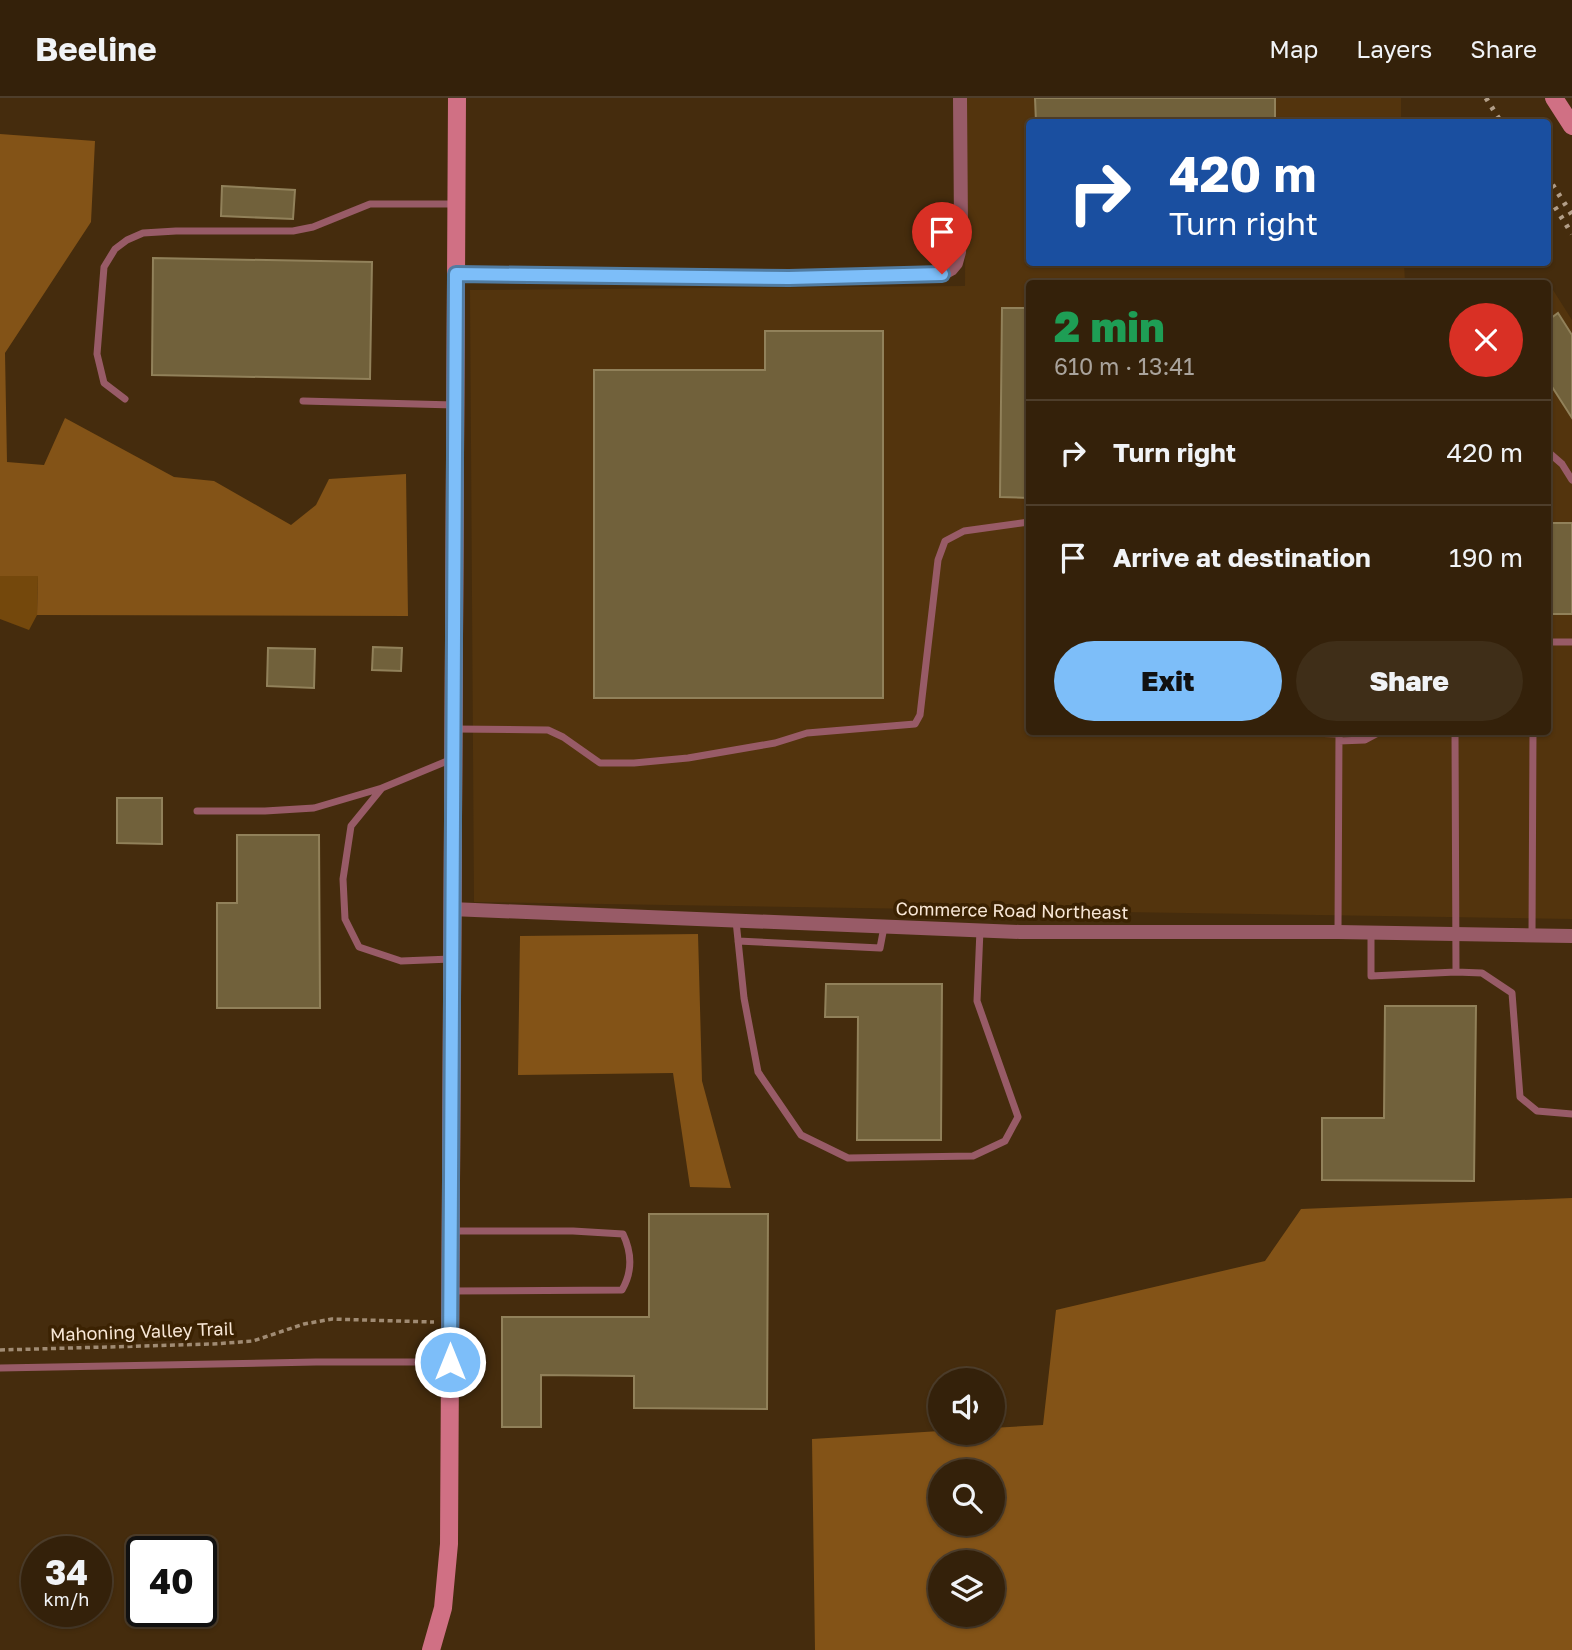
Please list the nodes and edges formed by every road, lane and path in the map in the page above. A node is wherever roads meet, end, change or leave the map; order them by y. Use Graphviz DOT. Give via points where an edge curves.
graph roads {
  1 [pos="457,98"];
  2 [pos="960,98"];
  3 [pos="1554,98"];
  4 [pos="1572,126"];
  5 [pos="456,204"];
  6 [pos="456,274"];
  7 [pos="125,398"];
  8 [pos="303,401"];
  9 [pos="455,405"];
  10 [pos="1551,454"];
  11 [pos="1572,480"];
  12 [pos="1026,522"];
  13 [pos="1551,642"];
  14 [pos="1572,642"];
  15 [pos="453,729"];
  16 [pos="1339,735"];
  17 [pos="1374,735"];
  18 [pos="1455,735"];
  19 [pos="1533,735"];
  20 [pos="452,758"];
  21 [pos="383,788"];
  22 [pos="197,811"];
  23 [pos="451,909"];
  24 [pos="736,921"];
  25 [pos="884,926"];
  26 [pos="980,930"];
  27 [pos="1338,932"];
  28 [pos="1371,933"];
  29 [pos="1455,934"];
  30 [pos="1532,936"];
  31 [pos="1572,936"];
  32 [pos="738,941"];
  33 [pos="451,959"];
  34 [pos="1456,972"];
  35 [pos="1572,1114"];
  36 [pos="451,1231"];
  37 [pos="450,1291"];
  38 [pos="450,1322"];
  39 [pos="0,1350"];
  40 [pos="450,1362"];
  41 [pos="0,1368"];
  42 [pos="430,1650"];
  1 -- 5 [label="street"];
  2 -- 6 [label="street" via="961,226 959,252 951,269 933,275 789,278"];
  3 -- 4 [label="street"];
  5 -- 6 [label="street"];
  5 -- 7 [label="lane" via="370,204 293,231 176,231 143,233 127,240 104,267 97,354 104,383"];
  6 -- 9 [label="street"];
  8 -- 9 [label="lane"];
  9 -- 15 [label="street"];
  10 -- 11 [label="lane"];
  12 -- 15 [label="lane" via="964,531 945,541 915,724 807,733 775,743 634,763 600,763 548,730"];
  13 -- 14 [label="lane"];
  15 -- 20 [label="street"];
  16 -- 17 [label="lane" via="1365,740"];
  16 -- 27 [label="lane"];
  18 -- 29 [label="lane"];
  19 -- 30 [label="lane"];
  20 -- 21 [label="lane"];
  20 -- 23 [label="street"];
  21 -- 22 [label="lane" via="314,808"];
  21 -- 33 [label="lane" via="351,826 343,879 345,919 359,947 401,961"];
  23 -- 24 [label="street, Commerce Road Northeast"];
  23 -- 33 [label="street"];
  24 -- 25 [label="street, Commerce Road Northeast"];
  24 -- 32 [label="lane"];
  25 -- 26 [label="street, Commerce Road Northeast"];
  25 -- 32 [label="lane" via="880,948"];
  26 -- 27 [label="street, Commerce Road Northeast"];
  26 -- 32 [label="lane" via="977,1001 1018,1117 1005,1141 973,1156 848,1158 801,1135 758,1072"];
  27 -- 28 [label="street, Commerce Road Northeast"];
  28 -- 29 [label="street, Commerce Road Northeast"];
  28 -- 34 [label="lane" via="1371,976"];
  29 -- 30 [label="street, Commerce Road Northeast"];
  29 -- 34 [label="lane"];
  30 -- 31 [label="street, Commerce Road Northeast"];
  33 -- 36 [label="street"];
  34 -- 35 [label="lane" via="1482,973 1512,993 1520,1097 1537,1111"];
  36 -- 37 [label="street"];
  36 -- 37 [label="lane" via="623,1234 630,1249 630,1276 622,1290"];
  37 -- 38 [label="street"];
  38 -- 39 [label="path, Mahoning Valley Trail" via="332,1319 253,1341"];
  38 -- 40 [label="street"];
  40 -- 41 [label="lane"];
  40 -- 42 [label="street" via="449,1544 443,1608"];
}
